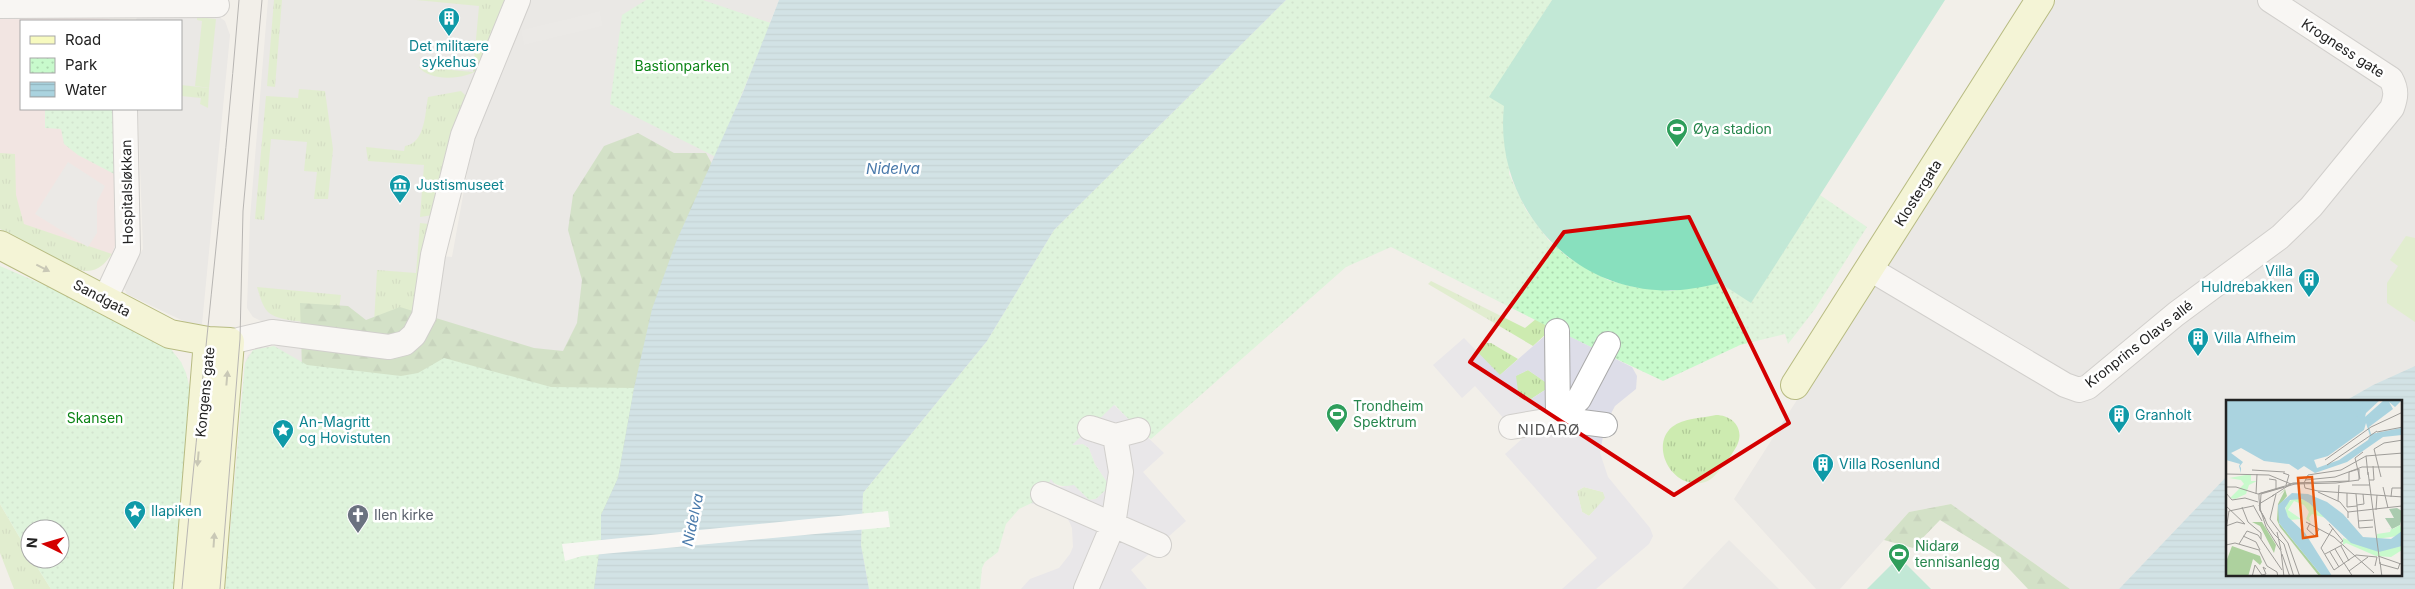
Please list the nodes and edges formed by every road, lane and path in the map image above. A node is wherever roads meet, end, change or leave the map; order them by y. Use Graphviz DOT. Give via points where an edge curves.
graph roads {
  1 [pos="518,0"];
  2 [pos="2040,0"];
  3 [pos="2270,0"];
  4 [pos="217,5"];
  5 [pos="0,6"];
  6 [pos="123,9"];
  7 [pos="2392,108"];
  8 [pos="125,110"];
  9 [pos="0,245"];
  10 [pos="1870,269"];
  11 [pos="110,288"];
  12 [pos="1557,331"];
  13 [pos="219,341"];
  14 [pos="1608,344"];
  15 [pos="1795,385"];
  16 [pos="1558,419"];
  17 [pos="1605,425"];
  18 [pos="1511,427"];
  19 [pos="1090,428"];
  20 [pos="1138,430"];
  21 [pos="1115,436"];
  22 [pos="1043,494"];
  23 [pos="1112,525"];
  24 [pos="1159,545"];
  25 [pos="188,589"];
  26 [pos="210,589"];
  27 [pos="1086,589"];
  1 -- 13 [label="street" via="463,135 433,255 424,316 414,335 405,343 389,347 272,332"];
  2 -- 10 [label="main road, Klostergata"];
  3 -- 7 [label="street, Krogness gate" via="2391,79 2396,97"];
  4 -- 6 [label="street"];
  5 -- 6 [label="street"];
  7 -- 10 [label="street, Kronprins Olavs allé" via="2311,207 2280,237 2176,314 2088,387 2078,390 2065,385"];
  8 -- 11 [label="street, Hospitalsløkkan" via="128,250"];
  9 -- 11 [label="main road, Sandgata, one-way"];
  10 -- 15 [label="main road, Klostergata"];
  11 -- 13 [label="main road, Sandgata" via="170,334"];
  12 -- 16 [label="street"];
  13 -- 25 [label="main road, Kongens gate, one-way"];
  26 -- 13 [label="main road, Kongens gate, one-way"];
  14 -- 16 [label="street" via="1579,399"];
  16 -- 17 [label="street"];
  16 -- 18 [label="street"];
  19 -- 21 [label="street"];
  20 -- 21 [label="street"];
  21 -- 23 [label="street" via="1121,472"];
  22 -- 23 [label="street"];
  23 -- 24 [label="street"];
  23 -- 27 [label="street"];
}
